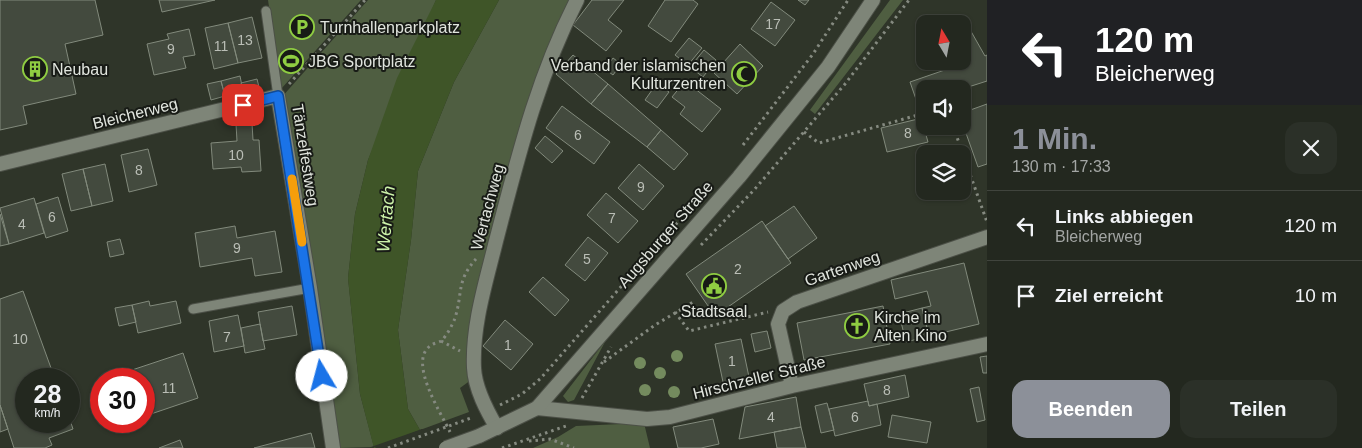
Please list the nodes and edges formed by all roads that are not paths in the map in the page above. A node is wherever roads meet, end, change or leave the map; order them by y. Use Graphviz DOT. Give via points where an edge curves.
graph roads {
  1 [pos="577,0"];
  2 [pos="873,0"];
  3 [pos="266,11"];
  4 [pos="278,96"];
  5 [pos="0,164"];
  6 [pos="987,237"];
  7 [pos="310,288"];
  8 [pos="193,309"];
  9 [pos="987,344"];
  10 [pos="792,386"];
  11 [pos="537,408"];
  12 [pos="497,428"];
  13 [pos="450,444"];
  14 [pos="332,448"];
  1 -- 12 [label="street, Wertachweg" via="538,88 482,296 474,370 487,412"];
  2 -- 11 [label="street, Augsburger Straße" via="828,67 739,177"];
  3 -- 4 [label="lane"];
  4 -- 5 [label="street, Bleicherweg"];
  4 -- 7 [label="street, Tänzelfestweg"];
  6 -- 10 [label="street, Gartenweg" via="797,302 783,311 778,324"];
  7 -- 8 [label="lane"];
  7 -- 14 [label="street, Tänzelfestweg"];
  9 -- 10 [label="street, Hirschzeller Straße"];
  10 -- 11 [label="street, Hirschzeller Straße" via="670,417 647,418 578,408"];
  11 -- 12 [label="street, Augsburger Straße"];
  12 -- 13 [label="street, Augsburger Straße, bridge"];
}
